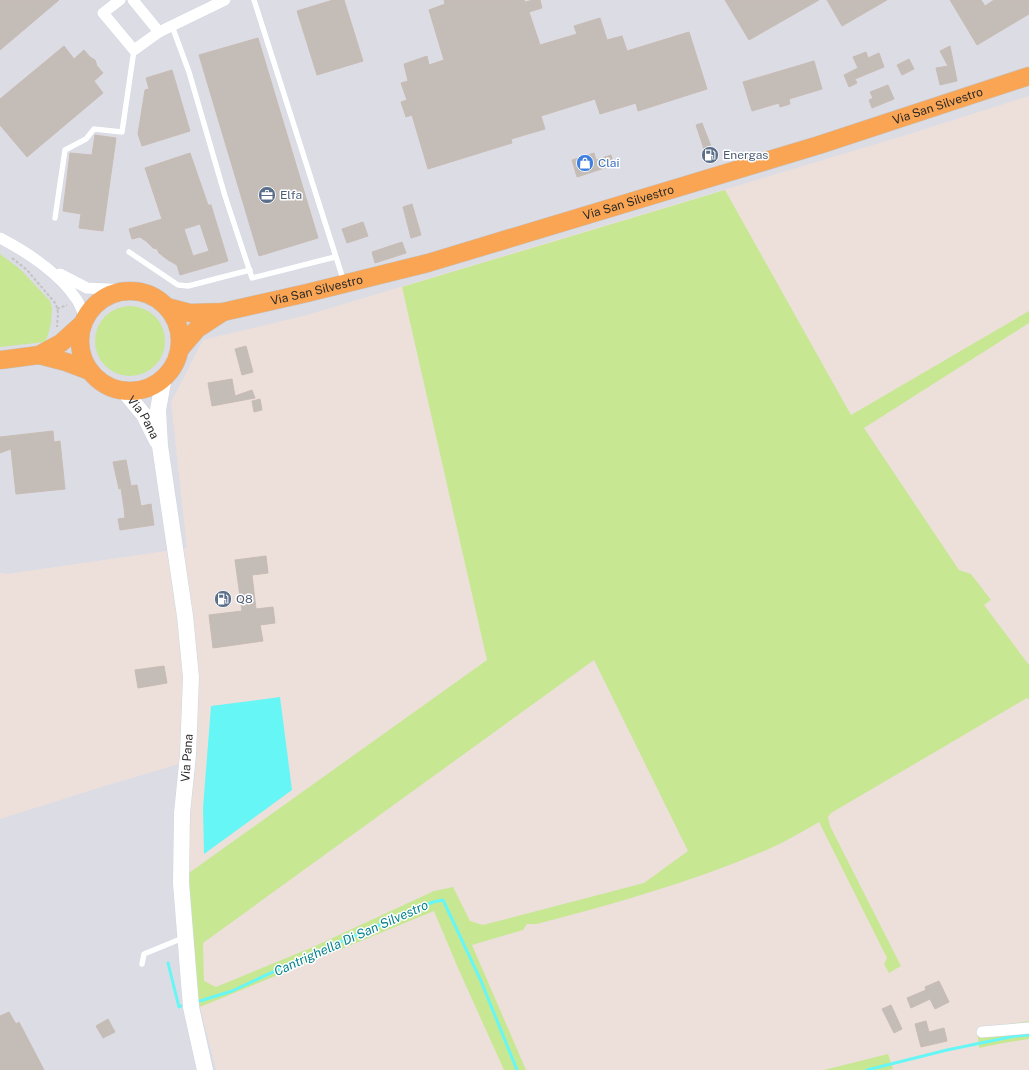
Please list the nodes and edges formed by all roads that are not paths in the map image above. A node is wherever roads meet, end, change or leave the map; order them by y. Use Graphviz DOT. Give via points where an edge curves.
graph roads {
  1 [pos="120,0"];
  2 [pos="133,0"];
  3 [pos="225,0"];
  4 [pos="254,0"];
  5 [pos="172,26"];
  6 [pos="159,32"];
  7 [pos="134,50"];
  8 [pos="1029,76"];
  9 [pos="55,218"];
  10 [pos="0,238"];
  11 [pos="129,252"];
  12 [pos="336,257"];
  13 [pos="43,266"];
  14 [pos="250,270"];
  15 [pos="344,284"];
  16 [pos="130,290"];
  17 [pos="167,307"];
  18 [pos="223,312"];
  19 [pos="83,321"];
  20 [pos="180,349"];
  21 [pos="45,352"];
  22 [pos="0,360"];
  23 [pos="90,372"];
  24 [pos="164,377"];
  25 [pos="124,391"];
  26 [pos="160,446"];
  27 [pos="185,937"];
  28 [pos="142,964"];
  29 [pos="1029,1028"];
  30 [pos="982,1032"];
  31 [pos="204,1070"];
  1 -- 7 [label="street" via="103,13"];
  2 -- 6 [label="street"];
  3 -- 5 [label="street"];
  4 -- 12 [label="lane"];
  5 -- 6 [label="street"];
  5 -- 14 [label="lane" via="189,72 225,196"];
  6 -- 7 [label="street"];
  7 -- 9 [label="lane" via="122,132 94,129 86,138 65,150"];
  8 -- 15 [label="main road, Via San Silvestro" via="796,151 428,263"];
  10 -- 13 [label="street"];
  11 -- 14 [label="lane" via="178,285 188,286"];
  12 -- 14 [label="lane" via="252,278"];
  12 -- 15 [label="lane"];
  13 -- 16 [label="street" via="87,288"];
  13 -- 19 [label="street" via="66,286 78,301"];
  15 -- 18 [label="main road, Via San Silvestro"];
  16 -- 17 [label="main road" via="144,292"];
  16 -- 19 [label="main road" via="104,297 93,306"];
  17 -- 18 [label="main road, Via San Silvestro" via="190,313"];
  17 -- 20 [label="main road" via="180,334"];
  18 -- 20 [label="main road, Via San Silvestro" via="197,329"];
  19 -- 21 [label="main road" via="62,343"];
  19 -- 23 [label="main road" via="79,341 82,357"];
  20 -- 24 [label="main road" via="174,364"];
  21 -- 22 [label="main road"];
  21 -- 23 [label="main road"];
  23 -- 25 [label="main road" via="111,388"];
  24 -- 25 [label="main road" via="152,386"];
  24 -- 26 [label="street, Via Pana" via="158,410"];
  25 -- 26 [label="street, Via Pana" via="144,415"];
  26 -- 27 [label="street, Via Pana" via="186,616 191,677 188,755 182,813 181,884"];
  27 -- 28 [label="lane" via="144,954"];
  27 -- 31 [label="street, Via Pana" via="191,1007"];
  29 -- 30 [label="street"];
}
